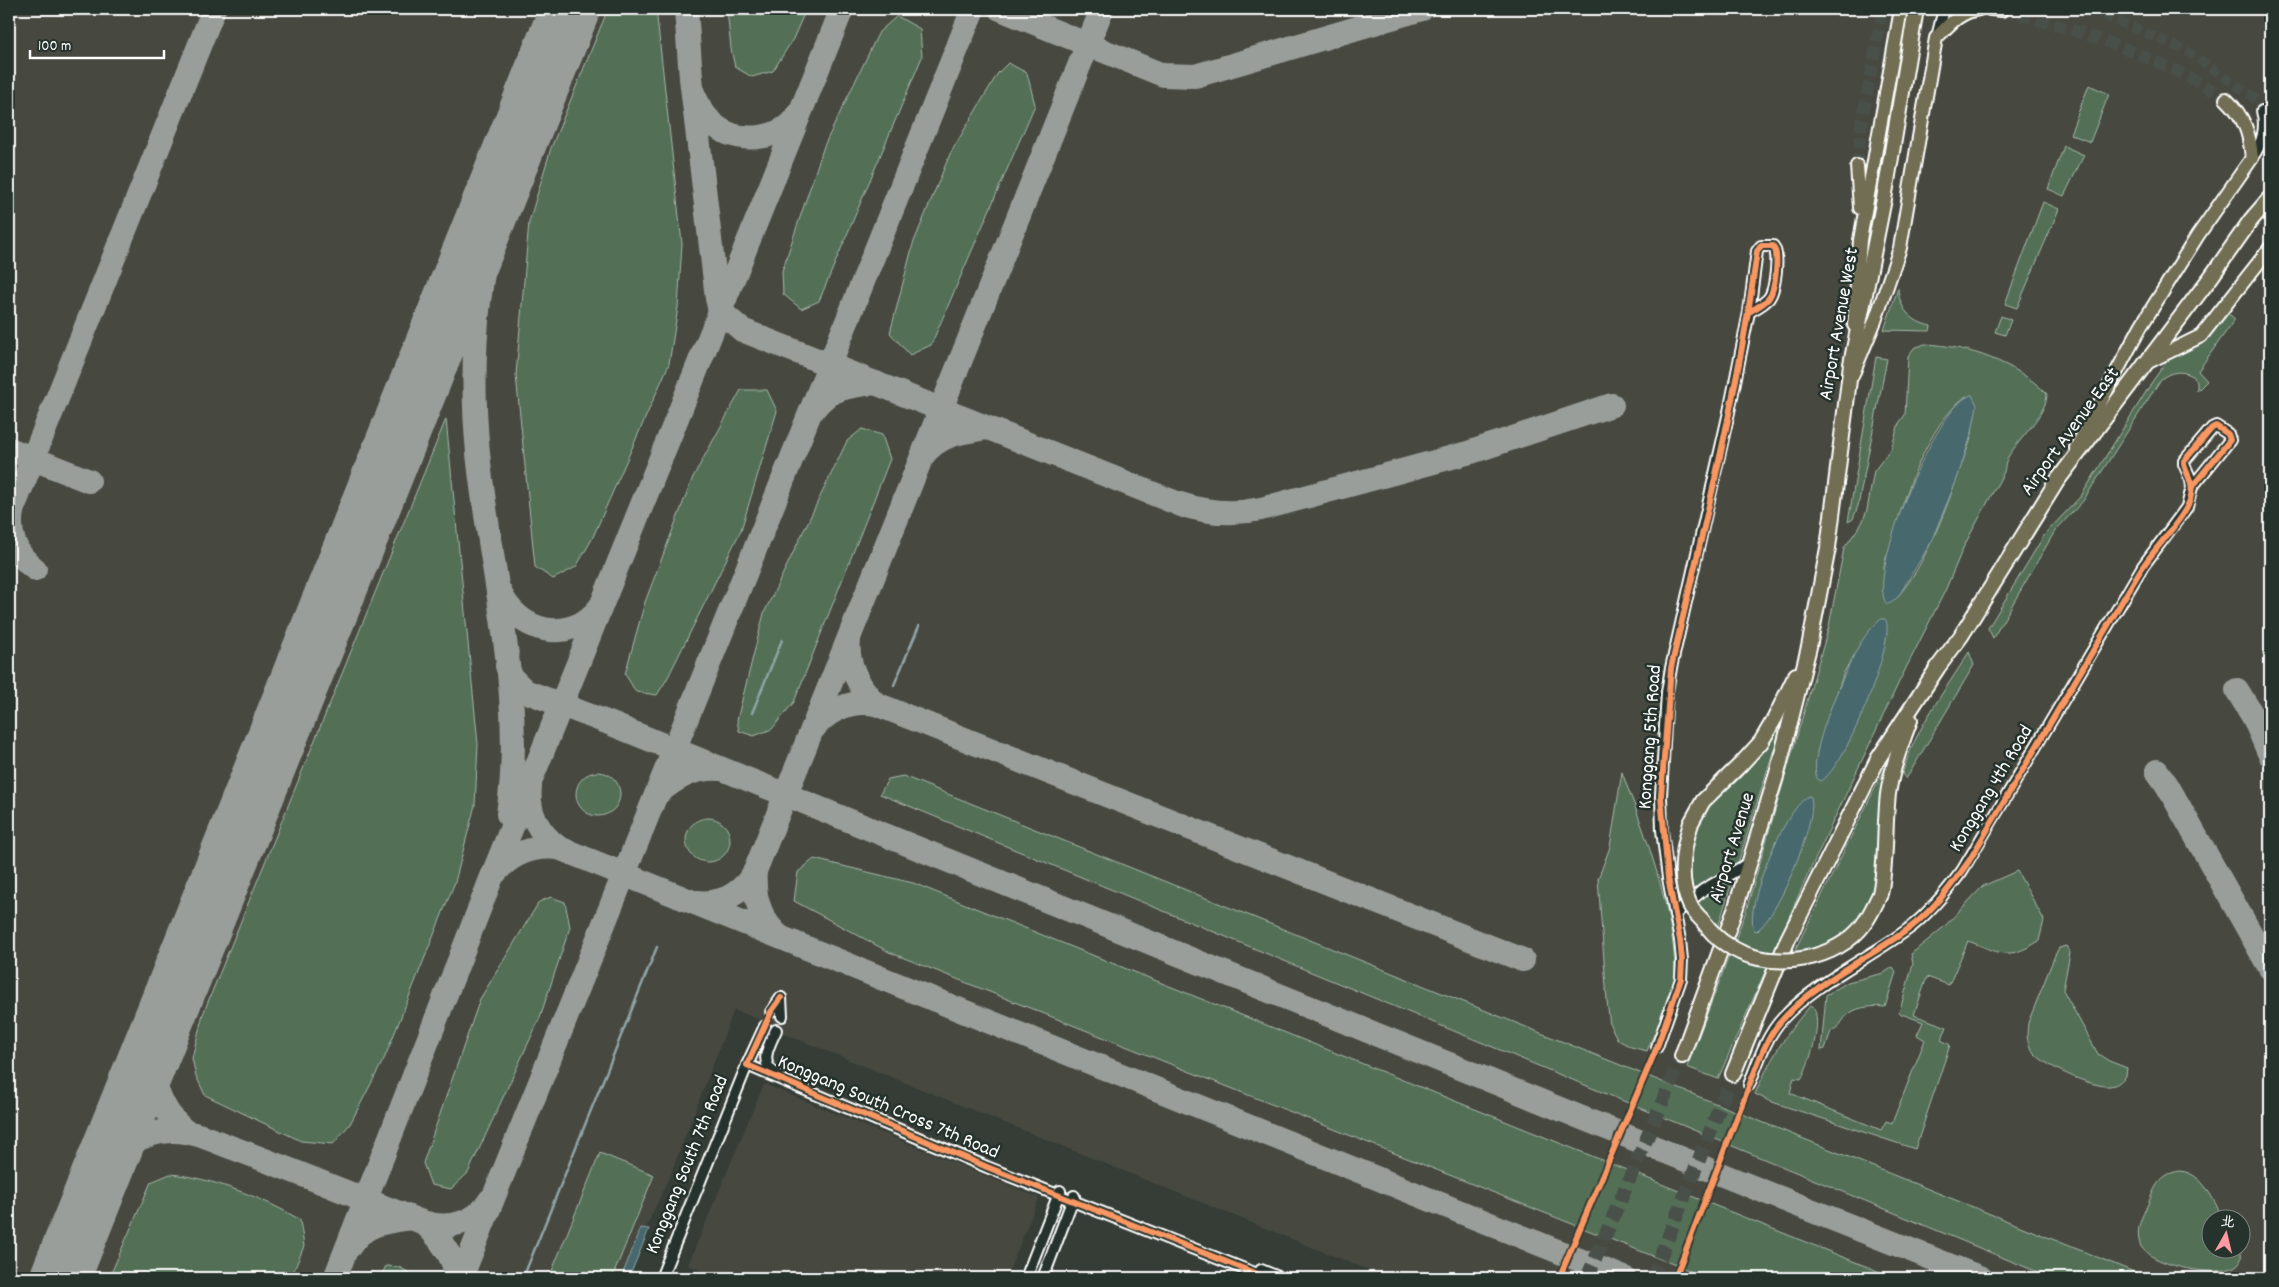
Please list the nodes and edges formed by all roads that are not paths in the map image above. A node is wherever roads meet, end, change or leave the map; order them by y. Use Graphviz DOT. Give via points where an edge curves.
graph roads {
  1 [pos="1901,9"];
  2 [pos="1916,9"];
  3 [pos="1944,9"];
  4 [pos="1979,9"];
  5 [pos="1936,38"];
  6 [pos="2226,99"];
  7 [pos="2262,111"];
  8 [pos="2252,158"];
  9 [pos="1857,166"];
  10 [pos="2270,198"];
  11 [pos="1860,240"];
  12 [pos="2270,248"];
  13 [pos="1749,312"];
  14 [pos="1851,364"];
  15 [pos="2144,364"];
  16 [pos="1848,388"];
  17 [pos="2057,480"];
  18 [pos="2192,487"];
  19 [pos="1809,647"];
  20 [pos="1918,698"];
  21 [pos="1750,863"];
  22 [pos="1668,878"];
  23 [pos="1703,890"];
  24 [pos="1675,914"];
  25 [pos="771,1012"];
  26 [pos="782,1016"];
  27 [pos="765,1026"];
  28 [pos="776,1030"];
  29 [pos="1657,1047"];
  30 [pos="1682,1056"];
  31 [pos="747,1065"];
  32 [pos="1733,1074"];
  33 [pos="1749,1086"];
  34 [pos="1059,1193"];
  35 [pos="1073,1199"];
  36 [pos="661,1278"];
  37 [pos="1026,1278"];
  38 [pos="1042,1278"];
  39 [pos="1267,1278"];
  40 [pos="1281,1278"];
  1 -- 11 [label="main road"];
  2 -- 14 [label="highway, Airport Avenue West" via="1884,199"];
  3 -- 5 [label="street"];
  4 -- 5 [label="main road" via="1955,18"];
  5 -- 16 [label="main road" via="1900,248 1879,312"];
  6 -- 8 [label="main road" via="2242,115"];
  7 -- 8 [label="street" via="2264,132"];
  8 -- 17 [label="main road" via="2198,235 2141,326"];
  9 -- 11 [label="main road"];
  10 -- 15 [label="highway, Airport Avenue East"];
  11 -- 14 [label="main road"];
  12 -- 15 [label="main road" via="2201,336"];
  13 -- 13 [label="street, Konggang 5th Road" via="1763,304 1773,291 1777,254 1773,246 1761,246 1757,251"];
  13 -- 22 [label="street, Konggang 5th Road" via="1730,412 1671,668 1660,796"];
  14 -- 16 [label="highway, Airport Avenue West"];
  15 -- 17 [label="highway, Airport Avenue East"];
  16 -- 19 [label="highway, Airport Avenue West" via="1828,548"];
  17 -- 20 [label="highway, Airport Avenue East" via="1961,636"];
  18 -- 18 [label="street" via="2184,464 2186,458 2216,426 2230,440"];
  18 -- 33 [label="street, Konggang 4th Road" via="2187,507 2143,566 1954,882 1912,926 1817,990 1783,1018 1771,1034"];
  19 -- 20 [label="highway, bridge" via="1761,742 1703,800 1691,823 1683,871 1690,905 1710,931 1726,945 1747,954 1790,961 1812,958 1833,949 1859,931 1880,894 1891,780"];
  19 -- 21 [label="highway, Airport Avenue" via="1778,770"];
  20 -- 32 [label="highway" via="1878,759 1788,939"];
  21 -- 23 [label="street"];
  21 -- 30 [label="highway, Airport Avenue"];
  22 -- 23 [label="street" via="1681,886"];
  22 -- 24 [label="street, Konggang 5th Road"];
  23 -- 24 [label="street"];
  24 -- 29 [label="street, Konggang 5th Road" via="1682,960 1681,979"];
  25 -- 26 [label="street" via="781,998"];
  27 -- 31 [label="street, Konggang South Cross 7th Road"];
  28 -- 34 [label="street, Konggang South Cross 7th Road" via="766,1054 766,1064 771,1071"];
  31 -- 34 [label="street, Konggang South Cross 7th Road"];
  31 -- 36 [label="street, Konggang South 7th Road"];
  34 -- 35 [label="street"];
  34 -- 37 [label="street"];
  35 -- 38 [label="street"];
  35 -- 39 [label="street"];
  35 -- 40 [label="street"];
}
